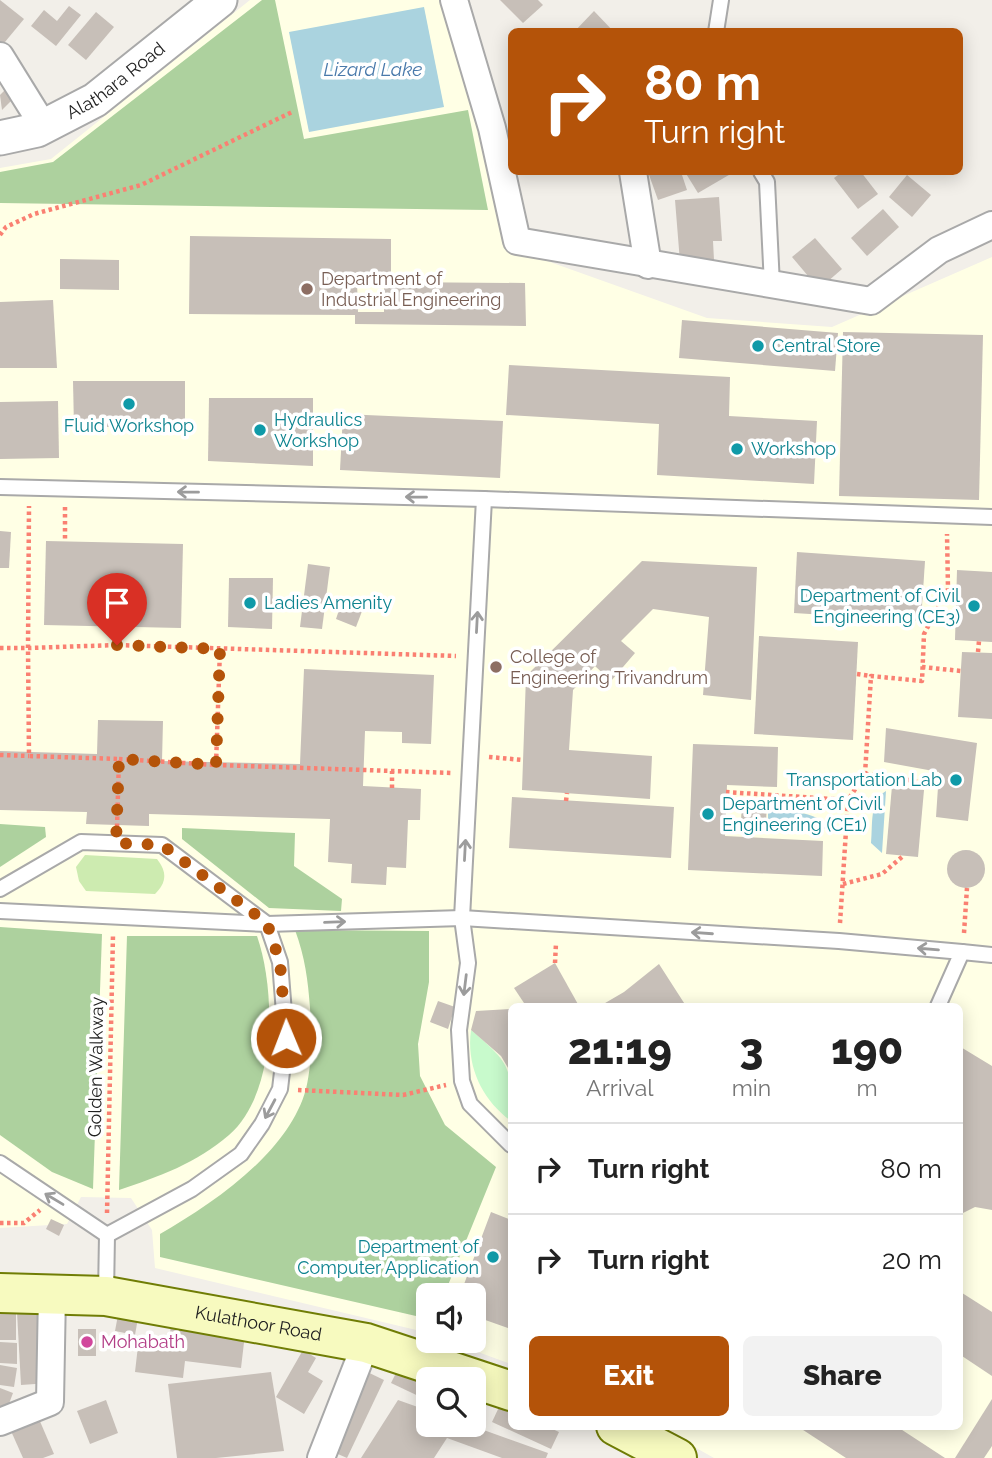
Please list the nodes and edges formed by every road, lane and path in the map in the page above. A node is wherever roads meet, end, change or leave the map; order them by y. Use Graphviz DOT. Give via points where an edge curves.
graph roads {
  1 [pos="220,0"];
  2 [pos="453,0"];
  3 [pos="721,0"];
  4 [pos="717,28"];
  5 [pos="0,56"];
  6 [pos="292,113"];
  7 [pos="44,127"];
  8 [pos="0,138"];
  9 [pos="633,175"];
  10 [pos="762,175"];
  11 [pos="992,225"];
  12 [pos="0,235"];
  13 [pos="648,265"];
  14 [pos="772,285"];
  15 [pos="0,487"];
  16 [pos="29,487"];
  17 [pos="64,489"];
  18 [pos="484,499"];
  19 [pos="947,514"];
  20 [pos="992,517"];
  21 [pos="65,541"];
  22 [pos="117,626"];
  23 [pos="979,641"];
  24 [pos="117,645"];
  25 [pos="0,648"];
  26 [pos="29,648"];
  27 [pos="220,649"];
  28 [pos="978,652"];
  29 [pos="475,657"];
  30 [pos="922,667"];
  31 [pos="961,671"];
  32 [pos="857,674"];
  33 [pos="871,676"];
  34 [pos="0,755"];
  35 [pos="469,755"];
  36 [pos="29,756"];
  37 [pos="119,759"];
  38 [pos="523,760"];
  39 [pos="216,765"];
  40 [pos="392,772"];
  41 [pos="468,773"];
  42 [pos="865,774"];
  43 [pos="938,784"];
  44 [pos="392,788"];
  45 [pos="726,792"];
  46 [pos="566,793"];
  47 [pos="848,800"];
  48 [pos="566,801"];
  49 [pos="116,843"];
  50 [pos="902,856"];
  51 [pos="843,884"];
  52 [pos="967,888"];
  53 [pos="0,889"];
  54 [pos="0,911"];
  55 [pos="462,918"];
  56 [pos="267,923"];
  57 [pos="113,936"];
  58 [pos="839,941"];
  59 [pos="962,953"];
  60 [pos="992,955"];
  61 [pos="940,1003"];
  62 [pos="462,1081"];
  63 [pos="280,1089"];
  64 [pos="508,1141"];
  65 [pos="0,1163"];
  66 [pos="107,1197"];
  67 [pos="54,1199"];
  68 [pos="0,1223"];
  69 [pos="107,1235"];
  70 [pos="0,1293"];
  71 [pos="52,1293"];
  72 [pos="106,1296"];
  73 [pos="366,1343"];
  74 [pos="508,1390"];
  75 [pos="0,1422"];
  76 [pos="624,1430"];
  77 [pos="321,1458"];
  78 [pos="677,1458"];
  1 -- 7 [label="street, Alathara Road" via="95,100"];
  2 -- 13 [label="street" via="492,128 517,241"];
  3 -- 4 [label="lane"];
  5 -- 7 [label="street"];
  6 -- 12 [label="path" via="141,185 34,214 6,227"];
  7 -- 8 [label="street, Alathara Road"];
  9 -- 13 [label="street"];
  10 -- 14 [label="lane"];
  11 -- 14 [label="street" via="939,250 871,301"];
  13 -- 14 [label="street"];
  15 -- 16 [label="lane"];
  16 -- 17 [label="lane"];
  16 -- 26 [label="path"];
  18 -- 17 [label="lane, one-way"];
  17 -- 21 [label="path"];
  18 -- 19 [label="lane"];
  29 -- 18 [label="lane, one-way"];
  19 -- 20 [label="lane"];
  19 -- 30 [label="path" via="948,589 924,634"];
  22 -- 24 [label="path"];
  23 -- 28 [label="path"];
  24 -- 26 [label="path"];
  24 -- 27 [label="path"];
  25 -- 26 [label="path"];
  26 -- 36 [label="path"];
  27 -- 29 [label="path"];
  27 -- 39 [label="path"];
  29 -- 35 [label="lane"];
  30 -- 31 [label="path"];
  30 -- 33 [label="path" via="922,681"];
  32 -- 33 [label="path"];
  33 -- 42 [label="path"];
  34 -- 36 [label="path"];
  35 -- 38 [label="path"];
  35 -- 41 [label="lane"];
  36 -- 37 [label="path"];
  37 -- 39 [label="path"];
  37 -- 49 [label="path"];
  39 -- 40 [label="path"];
  40 -- 41 [label="path"];
  40 -- 44 [label="path"];
  55 -- 41 [label="lane, one-way"];
  42 -- 43 [label="path"];
  42 -- 47 [label="path"];
  45 -- 47 [label="path"];
  46 -- 48 [label="path"];
  47 -- 51 [label="path"];
  49 -- 53 [label="lane" via="81,842"];
  49 -- 56 [label="lane" via="162,845"];
  50 -- 51 [label="path" via="882,874"];
  51 -- 58 [label="path"];
  52 -- 59 [label="path"];
  54 -- 56 [label="lane"];
  56 -- 55 [label="lane, one-way"];
  58 -- 55 [label="lane, one-way"];
  55 -- 62 [label="lane, one-way" via="468,962 459,1030"];
  56 -- 63 [label="lane" via="280,962 286,1002"];
  57 -- 66 [label="path, Golden Walkway"];
  59 -- 58 [label="lane, one-way"];
  59 -- 60 [label="lane"];
  59 -- 61 [label="lane"];
  62 -- 63 [label="path" via="403,1095"];
  62 -- 64 [label="lane" via="470,1104"];
  63 -- 69 [label="lane, one-way" via="241,1154 192,1189"];
  67 -- 65 [label="lane, one-way"];
  67 -- 68 [label="path" via="24,1223"];
  67 -- 69 [label="lane"];
  69 -- 72 [label="lane"];
  70 -- 71 [label="main road, Kulathoor Road"];
  71 -- 72 [label="main road, Kulathoor Road"];
  71 -- 75 [label="street" via="50,1402"];
  72 -- 73 [label="main road, Kulathoor Road"];
  73 -- 74 [label="main road, Kulathoor Road"];
  73 -- 77 [label="street"];
  76 -- 78 [label="main road"];
}
